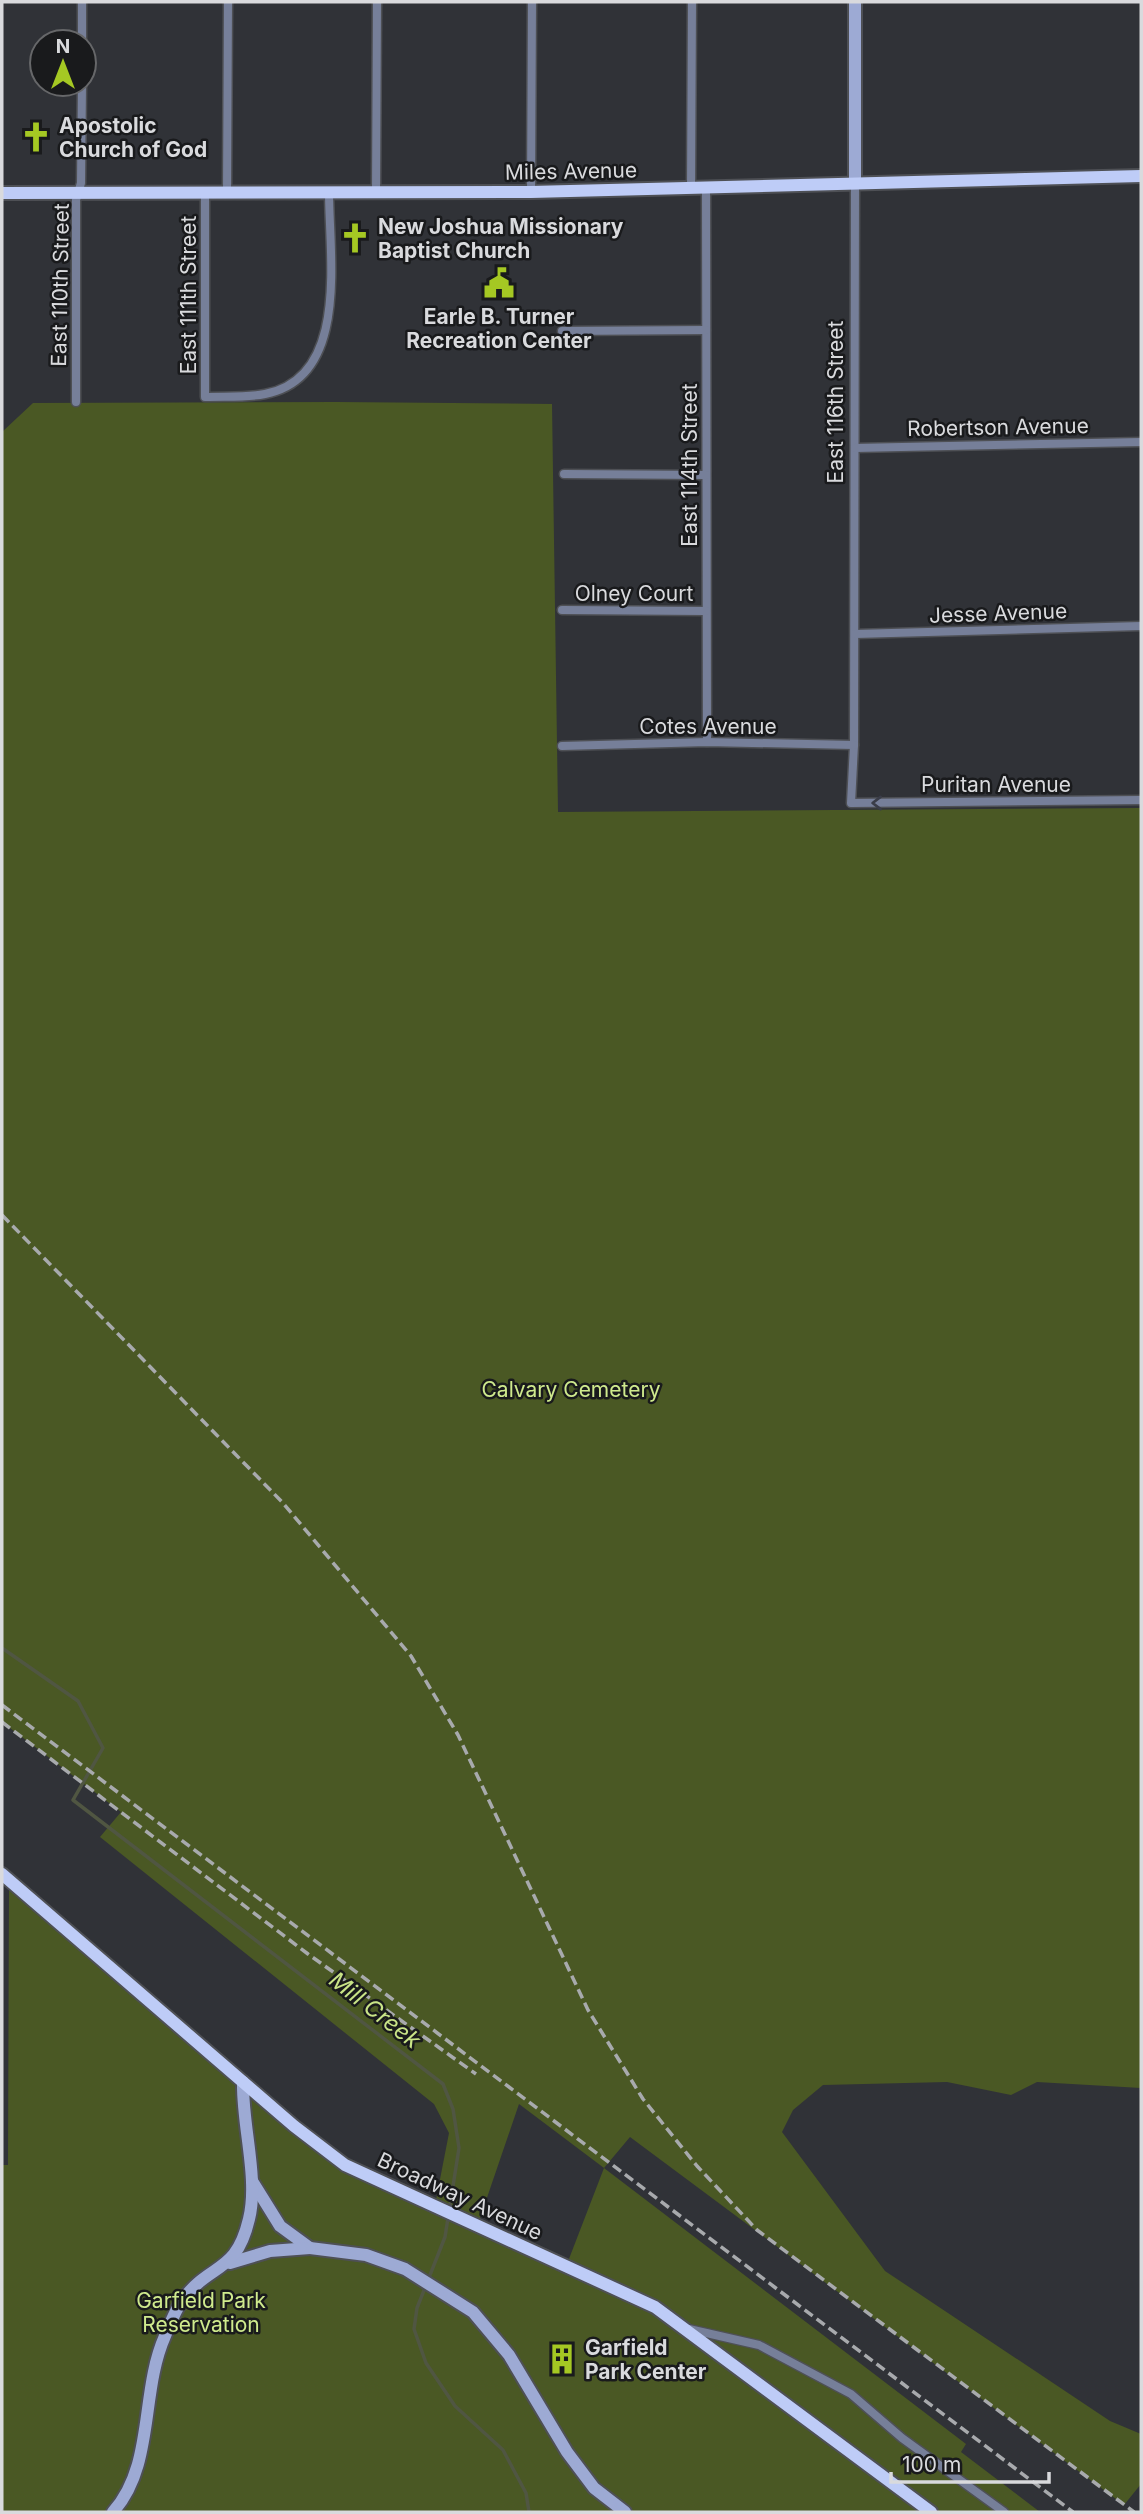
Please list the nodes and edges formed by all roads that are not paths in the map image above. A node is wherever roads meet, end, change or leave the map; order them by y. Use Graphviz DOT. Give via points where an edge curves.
graph roads {
  1 [pos="82,2"];
  2 [pos="228,2"];
  3 [pos="377,2"];
  4 [pos="532,2"];
  5 [pos="692,2"];
  6 [pos="855,2"];
  7 [pos="82,28"];
  8 [pos="82,98"];
  9 [pos="1141,176"];
  10 [pos="855,182"];
  11 [pos="706,188"];
  12 [pos="691,189"];
  13 [pos="330,192"];
  14 [pos="376,192"];
  15 [pos="531,192"];
  16 [pos="2,193"];
  17 [pos="78,193"];
  18 [pos="205,193"];
  19 [pos="227,193"];
  20 [pos="706,330"];
  21 [pos="562,331"];
  22 [pos="76,402"];
  23 [pos="1141,442"];
  24 [pos="855,448"];
  25 [pos="564,474"];
  26 [pos="706,475"];
  27 [pos="562,610"];
  28 [pos="706,611"];
  29 [pos="1141,626"];
  30 [pos="855,634"];
  31 [pos="707,742"];
  32 [pos="855,745"];
  33 [pos="562,746"];
  34 [pos="1141,800"];
  35 [pos="851,803"];
  36 [pos="2,1874"];
  37 [pos="243,2082"];
  38 [pos="252,2180"];
  39 [pos="310,2248"];
  40 [pos="230,2263"];
  41 [pos="683,2328"];
  42 [pos="926,2509"];
  43 [pos="113,2512"];
  44 [pos="625,2512"];
  45 [pos="1004,2512"];
  1 -- 7 [label="street"];
  2 -- 19 [label="street"];
  3 -- 14 [label="street"];
  4 -- 15 [label="street"];
  5 -- 12 [label="street"];
  6 -- 10 [label="street, East 116th Street"];
  8 -- 17 [label="street, East 110th Street"];
  9 -- 10 [label="main road, Miles Avenue"];
  10 -- 11 [label="main road, Miles Avenue"];
  10 -- 24 [label="street, East 116th Street"];
  11 -- 12 [label="main road, Miles Avenue"];
  11 -- 20 [label="street, East 114th Street"];
  12 -- 15 [label="main road, Miles Avenue"];
  13 -- 14 [label="main road, Miles Avenue"];
  13 -- 18 [label="street, East 111th Street" via="329,313 326,337 314,363 293,383 266,394 205,397"];
  13 -- 19 [label="main road, Miles Avenue"];
  14 -- 15 [label="main road, Miles Avenue"];
  16 -- 17 [label="main road, Miles Avenue"];
  17 -- 18 [label="main road, Miles Avenue"];
  17 -- 22 [label="street, East 110th Street"];
  18 -- 19 [label="main road, Miles Avenue"];
  20 -- 21 [label="street"];
  20 -- 26 [label="street, East 114th Street"];
  23 -- 24 [label="street, Robertson Avenue"];
  24 -- 30 [label="street, East 116th Street"];
  25 -- 26 [label="street"];
  26 -- 28 [label="street, East 114th Street"];
  27 -- 28 [label="street, Olney Court"];
  28 -- 31 [label="street, East 114th Street"];
  29 -- 30 [label="street, Jesse Avenue"];
  30 -- 32 [label="street, East 116th Street"];
  31 -- 32 [label="street, Cotes Avenue"];
  31 -- 33 [label="street, Cotes Avenue"];
  32 -- 35 [label="street, East 116th Street"];
  34 -- 35 [label="street, Puritan Avenue, one-way"];
  36 -- 37 [label="main road, Broadway Avenue"];
  37 -- 38 [label="street"];
  37 -- 41 [label="main road, Broadway Avenue" via="345,2165 654,2307"];
  38 -- 39 [label="street" via="280,2226"];
  38 -- 40 [label="street" via="251,2215 244,2240"];
  39 -- 40 [label="street" via="270,2251"];
  39 -- 44 [label="street" via="366,2255 421,2277 473,2312 509,2355 563,2448 594,2488"];
  40 -- 43 [label="street" via="184,2298 164,2339 136,2472"];
  41 -- 42 [label="main road, Broadway Avenue"];
  41 -- 45 [label="street" via="759,2345 851,2394 902,2438"];
}
